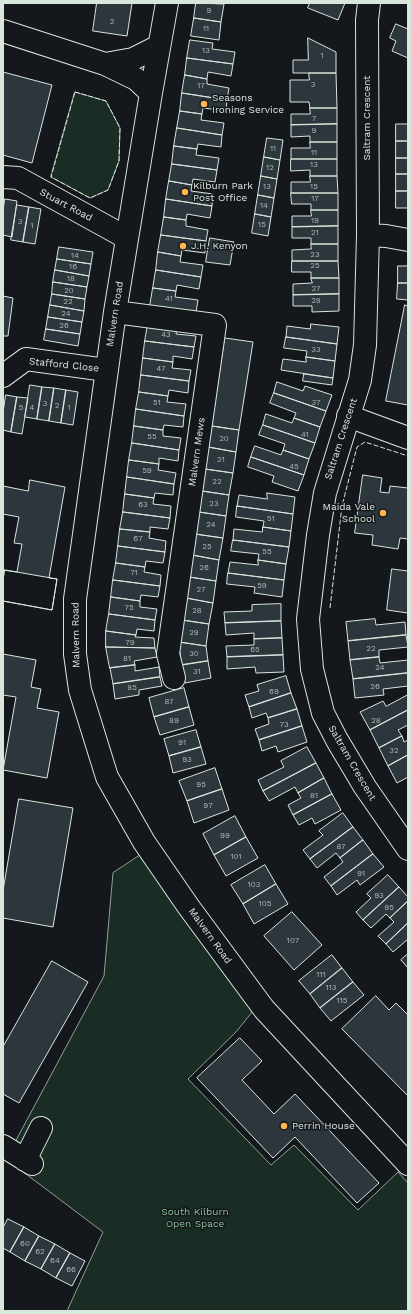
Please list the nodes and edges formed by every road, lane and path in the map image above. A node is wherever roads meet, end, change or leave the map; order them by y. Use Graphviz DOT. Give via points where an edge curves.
graph roads {
  1 [pos="167,3"];
  2 [pos="369,3"];
  3 [pos="3,31"];
  4 [pos="159,46"];
  5 [pos="105,64"];
  6 [pos="150,92"];
  7 [pos="3,176"];
  8 [pos="368,235"];
  9 [pos="127,238"];
  10 [pos="408,240"];
  11 [pos="115,312"];
  12 [pos="106,370"];
  13 [pos="3,376"];
  14 [pos="348,416"];
  15 [pos="408,438"];
  16 [pos="174,678"];
  17 [pos="408,849"];
  18 [pos="41,1128"];
  19 [pos="3,1146"];
  20 [pos="408,1164"];
  1 -- 4 [label="street, Malvern Road"];
  2 -- 8 [label="street, Saltram Crescent" via="366,20"];
  3 -- 5 [label="street"];
  4 -- 5 [label="street" via="133,59"];
  4 -- 6 [label="street, Malvern Road"];
  5 -- 6 [label="street" via="136,79"];
  6 -- 9 [label="street, Malvern Road"];
  7 -- 9 [label="street, Stuart Road" via="18,178"];
  8 -- 10 [label="street"];
  8 -- 14 [label="street, Saltram Crescent" via="365,345 360,380"];
  9 -- 11 [label="street, Malvern Road"];
  11 -- 12 [label="street, Malvern Road"];
  11 -- 16 [label="street, Malvern Mews" via="215,325 168,654"];
  12 -- 13 [label="street, Stafford Close" via="26,359"];
  12 -- 20 [label="street, Malvern Road" via="75,599 75,654 80,690 107,777 144,842 264,1009"];
  14 -- 15 [label="street"];
  14 -- 17 [label="street, Saltram Crescent" via="324,493 318,535 308,619 312,669 324,713 337,740 381,812"];
  18 -- 19 [label="street" via="28,1162"];
}
